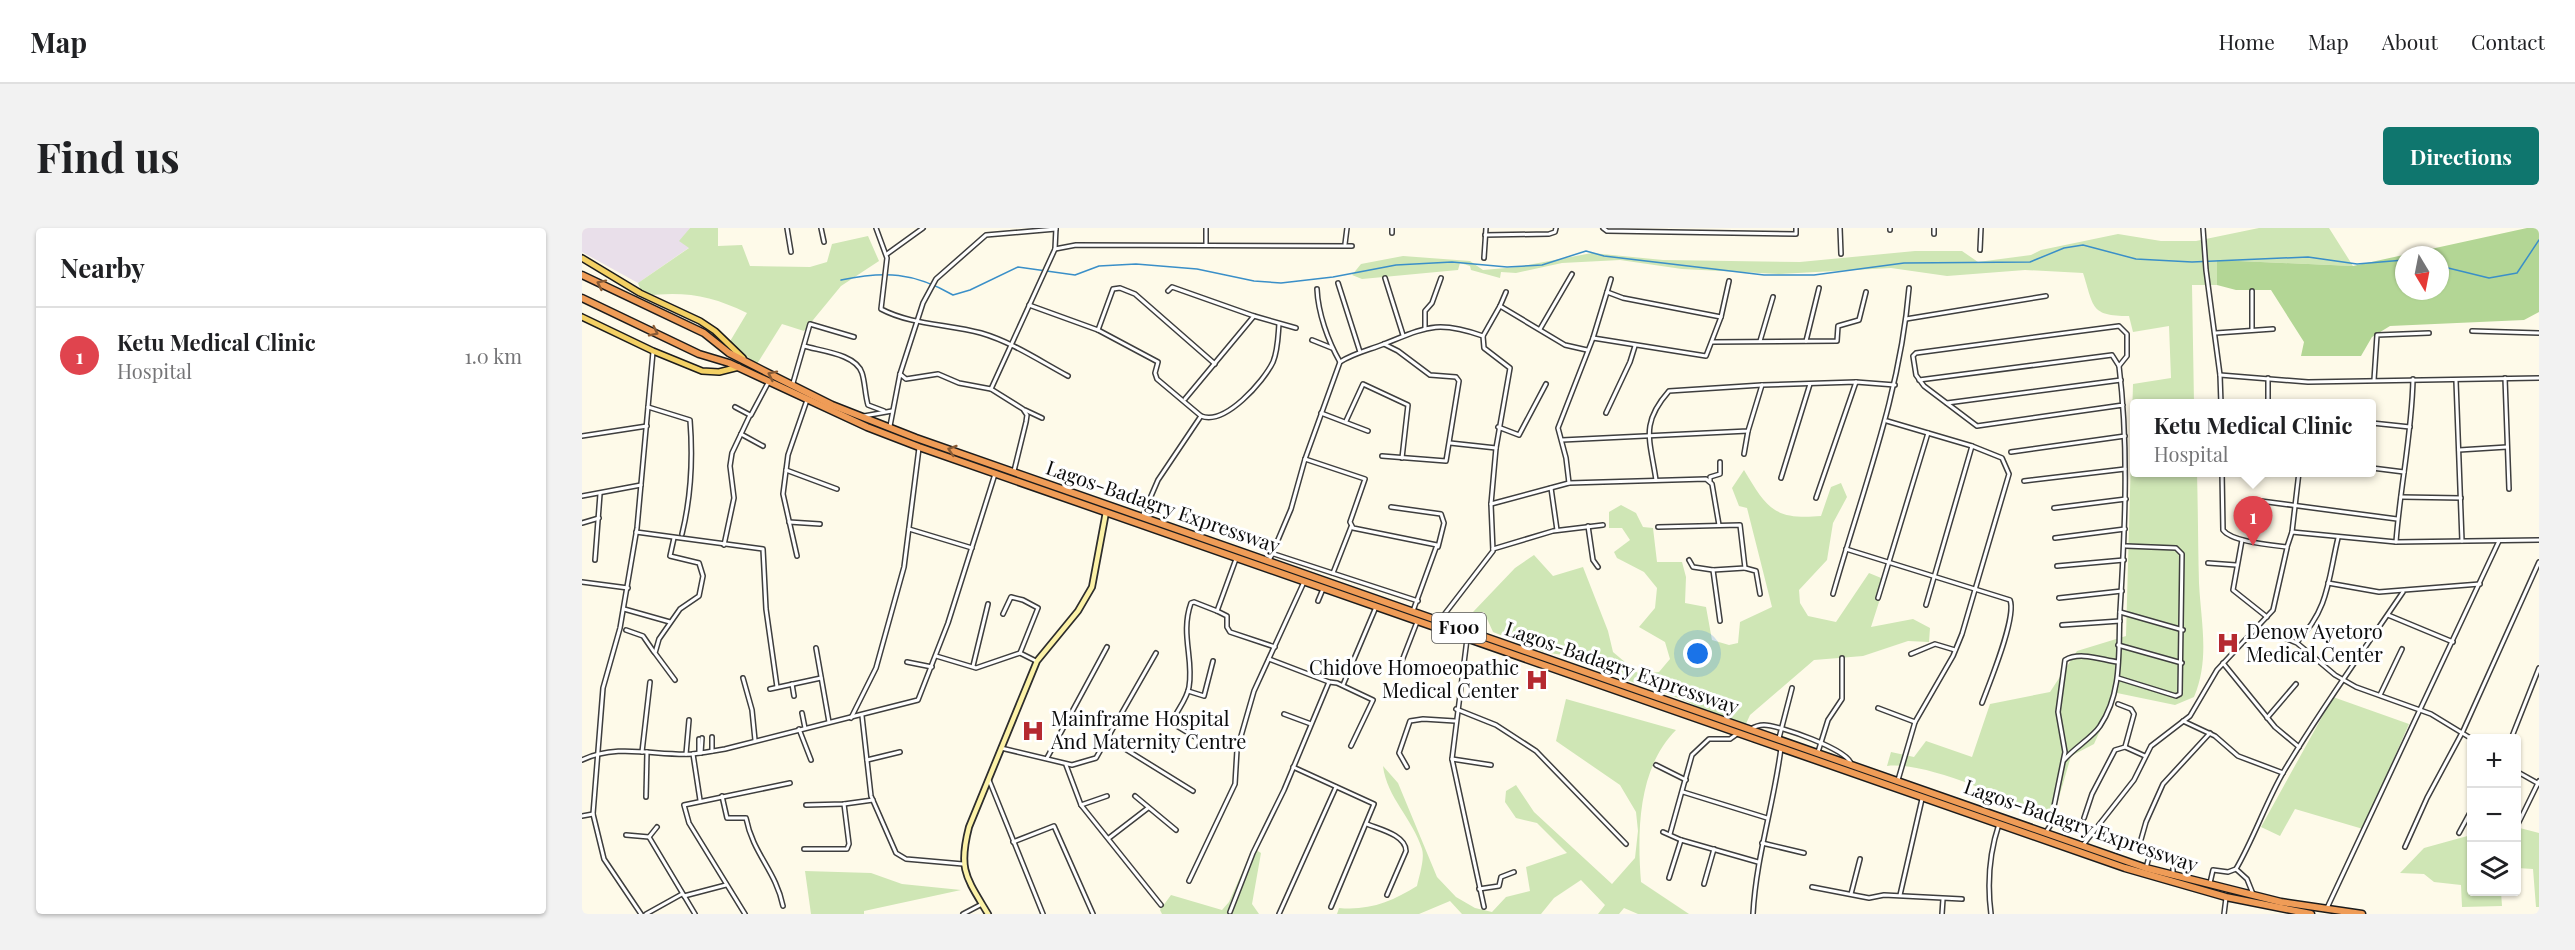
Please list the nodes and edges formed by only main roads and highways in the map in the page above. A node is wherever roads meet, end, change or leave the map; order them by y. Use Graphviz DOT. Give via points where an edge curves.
graph roads {
  1 [pos="582,258"];
  2 [pos="582,275"];
  3 [pos="582,298"];
  4 [pos="582,317"];
  5 [pos="748,364"];
  6 [pos="739,367"];
  7 [pos="983,460"];
  8 [pos="982,469"];
  9 [pos="1220,543"];
  10 [pos="1216,550"];
  11 [pos="1323,584"];
  12 [pos="2001,820"];
  13 [pos="2311,914"];
  14 [pos="2362,914"];
  1 -- 5 [label="main road, Lagos-Badagry Expressway" via="715,331"];
  5 -- 2 [label="highway, Lagos-Badagry Expressway / F100, one-way" via="705,333"];
  3 -- 6 [label="highway, Lagos-Badagry Expressway / F100, one-way" via="699,354"];
  4 -- 6 [label="main road" via="702,371"];
  7 -- 5 [label="highway, Lagos-Badagry Expressway / F100, one-way" via="861,417"];
  6 -- 8 [label="highway, Lagos-Badagry Expressway / F100" via="807,400"];
  7 -- 8 [label="highway"];
  7 -- 9 [label="highway, Lagos-Badagry Expressway / F100"];
  8 -- 10 [label="highway, Lagos-Badagry Expressway / F100"];
  9 -- 10 [label="highway"];
  9 -- 11 [label="highway, Lagos-Badagry Expressway / F100"];
  10 -- 11 [label="highway, Lagos-Badagry Expressway / F100"];
  11 -- 12 [label="highway, Lagos-Badagry Expressway / F100" via="1439,621"];
  11 -- 12 [label="highway, Lagos-Badagry Expressway / F100" via="1781,748"];
  12 -- 13 [label="highway, Lagos-Badagry Expressway / F100" via="2125,867 2226,897"];
  12 -- 14 [label="highway, Lagos-Badagry Expressway / F100" via="2210,886"];
}
